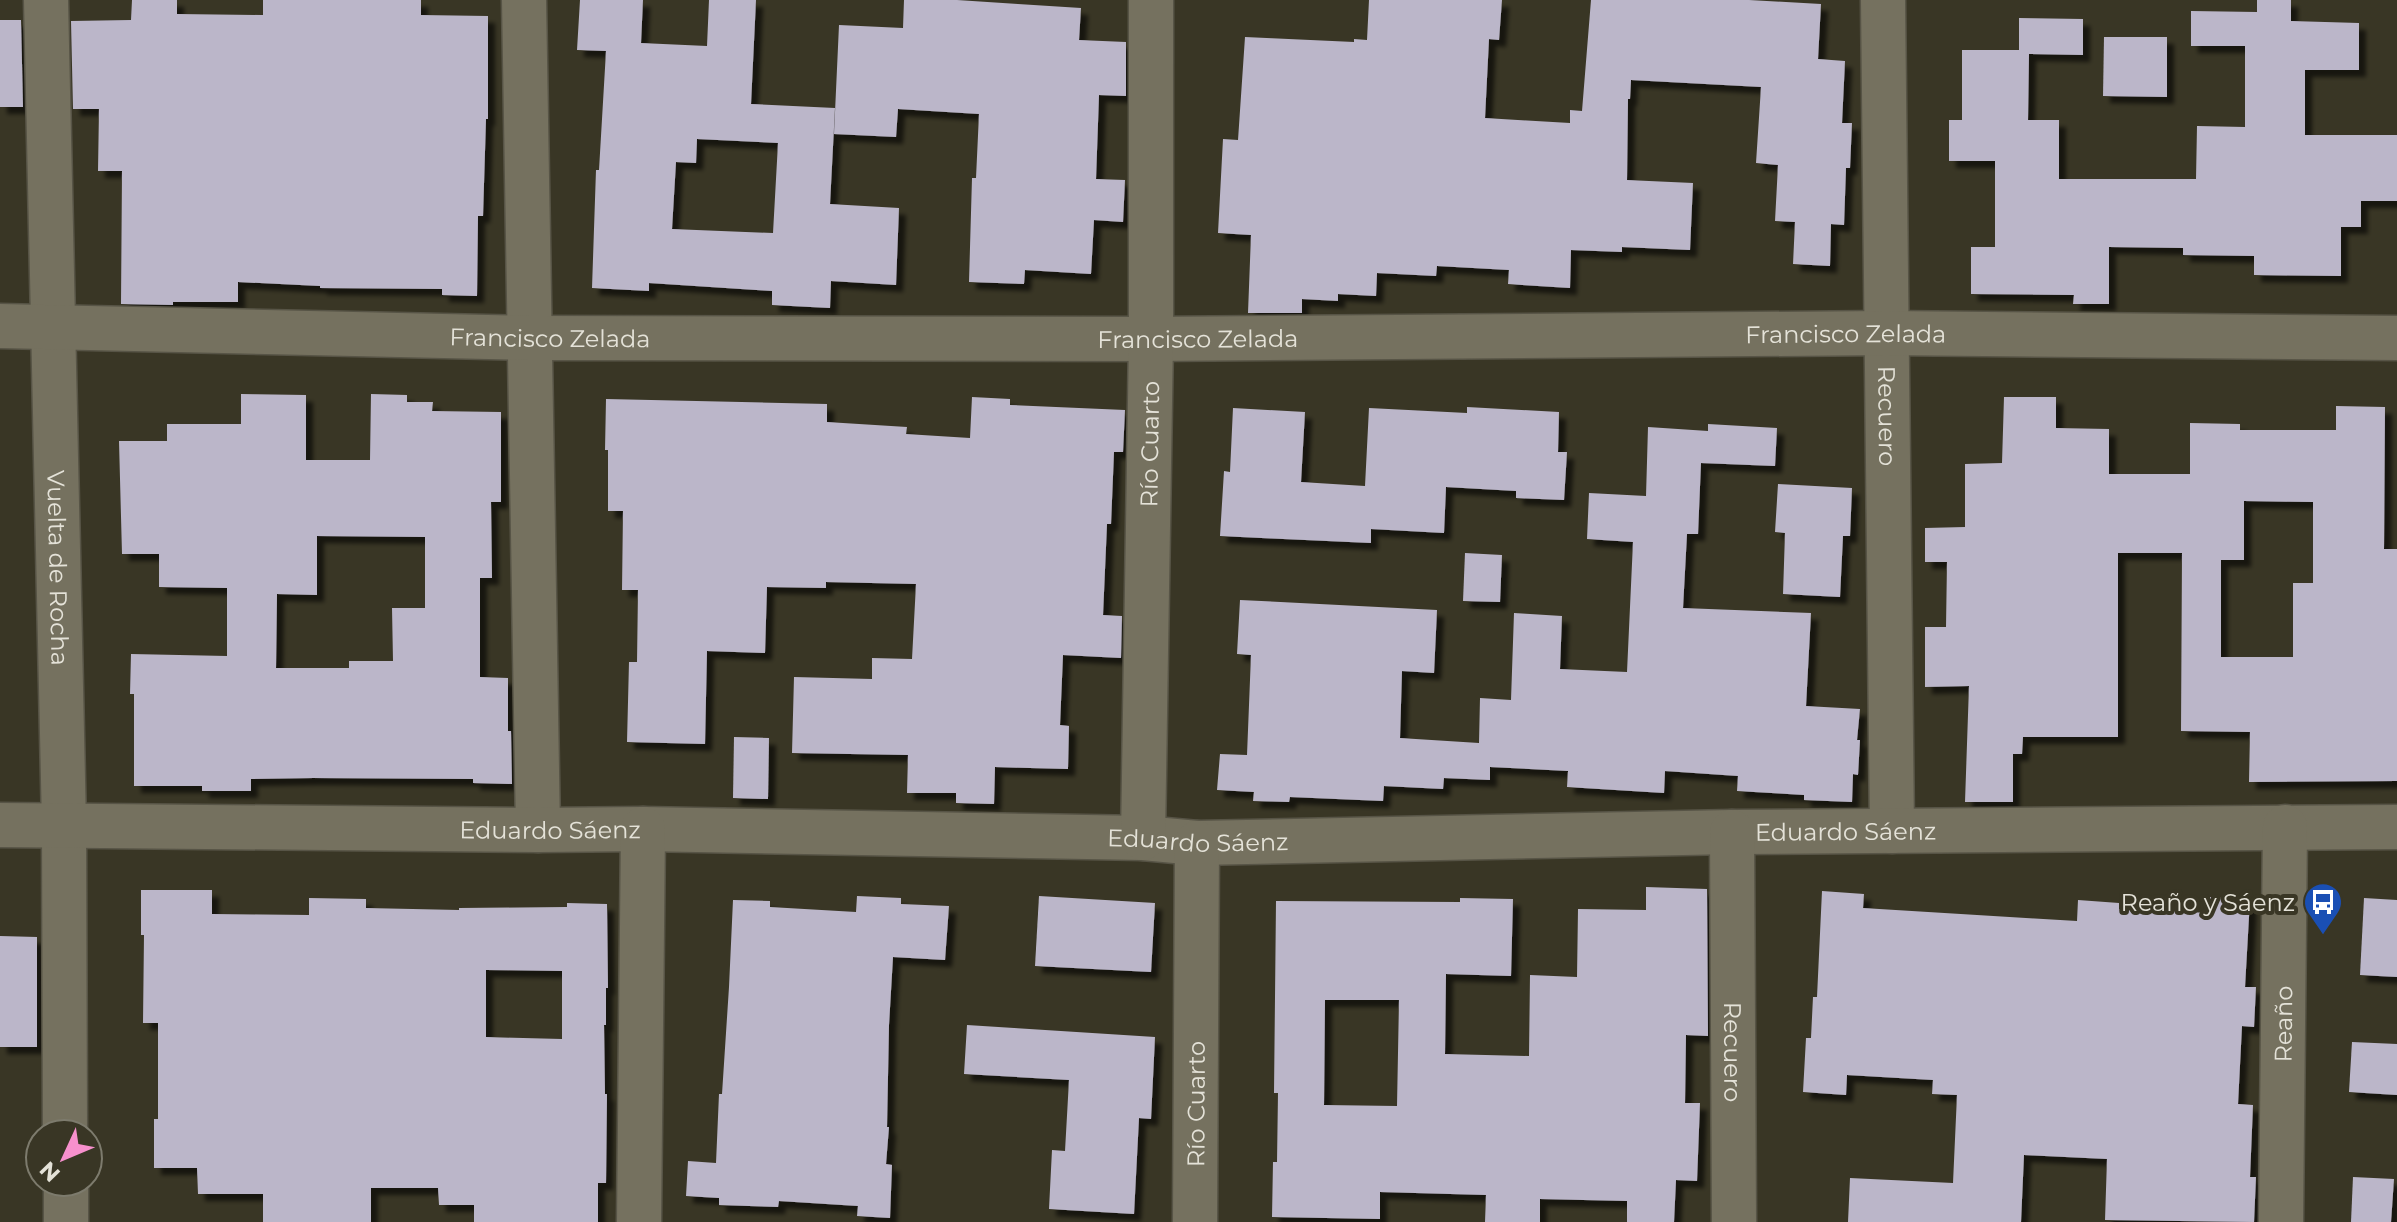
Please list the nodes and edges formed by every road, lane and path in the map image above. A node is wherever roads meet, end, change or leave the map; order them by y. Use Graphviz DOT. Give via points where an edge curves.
graph roads {
  1 [pos="46,0"];
  2 [pos="524,0"];
  3 [pos="1151,0"];
  4 [pos="1883,0"];
  5 [pos="0,326"];
  6 [pos="54,327"];
  7 [pos="1886,333"];
  8 [pos="530,338"];
  9 [pos="2397,338"];
  10 [pos="1151,339"];
  11 [pos="0,825"];
  12 [pos="64,825"];
  13 [pos="2285,827"];
  14 [pos="2397,827"];
  15 [pos="643,829"];
  16 [pos="538,830"];
  17 [pos="1892,831"];
  18 [pos="1732,832"];
  19 [pos="1143,838"];
  20 [pos="1197,843"];
  21 [pos="65,1118"];
  22 [pos="66,1198"];
  23 [pos="66,1222"];
  24 [pos="639,1222"];
  25 [pos="1195,1222"];
  26 [pos="1734,1222"];
  27 [pos="2281,1222"];
  1 -- 6 [label="street, Vuelta de Rocha"];
  2 -- 8 [label="street"];
  3 -- 10 [label="street, Río Cuarto"];
  4 -- 7 [label="street, Recuero"];
  5 -- 6 [label="street, Francisco Zelada"];
  6 -- 8 [label="street, Francisco Zelada"];
  6 -- 12 [label="street, Vuelta de Rocha"];
  7 -- 9 [label="street, Francisco Zelada"];
  7 -- 10 [label="street, Francisco Zelada"];
  7 -- 17 [label="street, Recuero"];
  8 -- 10 [label="street, Francisco Zelada"];
  8 -- 16 [label="street"];
  10 -- 19 [label="street, Río Cuarto"];
  11 -- 12 [label="street, Eduardo Sáenz"];
  12 -- 16 [label="street, Eduardo Sáenz"];
  12 -- 21 [label="street, Vuelta de Rocha"];
  13 -- 14 [label="street, Eduardo Sáenz"];
  13 -- 17 [label="street, Eduardo Sáenz"];
  13 -- 27 [label="street, Reaño"];
  15 -- 16 [label="street, Eduardo Sáenz"];
  15 -- 19 [label="street, Eduardo Sáenz"];
  15 -- 24 [label="street"];
  17 -- 18 [label="street, Eduardo Sáenz"];
  18 -- 20 [label="street, Eduardo Sáenz"];
  18 -- 26 [label="street, Recuero"];
  19 -- 20 [label="street, Eduardo Sáenz"];
  20 -- 25 [label="street, Río Cuarto"];
  22 -- 23 [label="street"];
}
